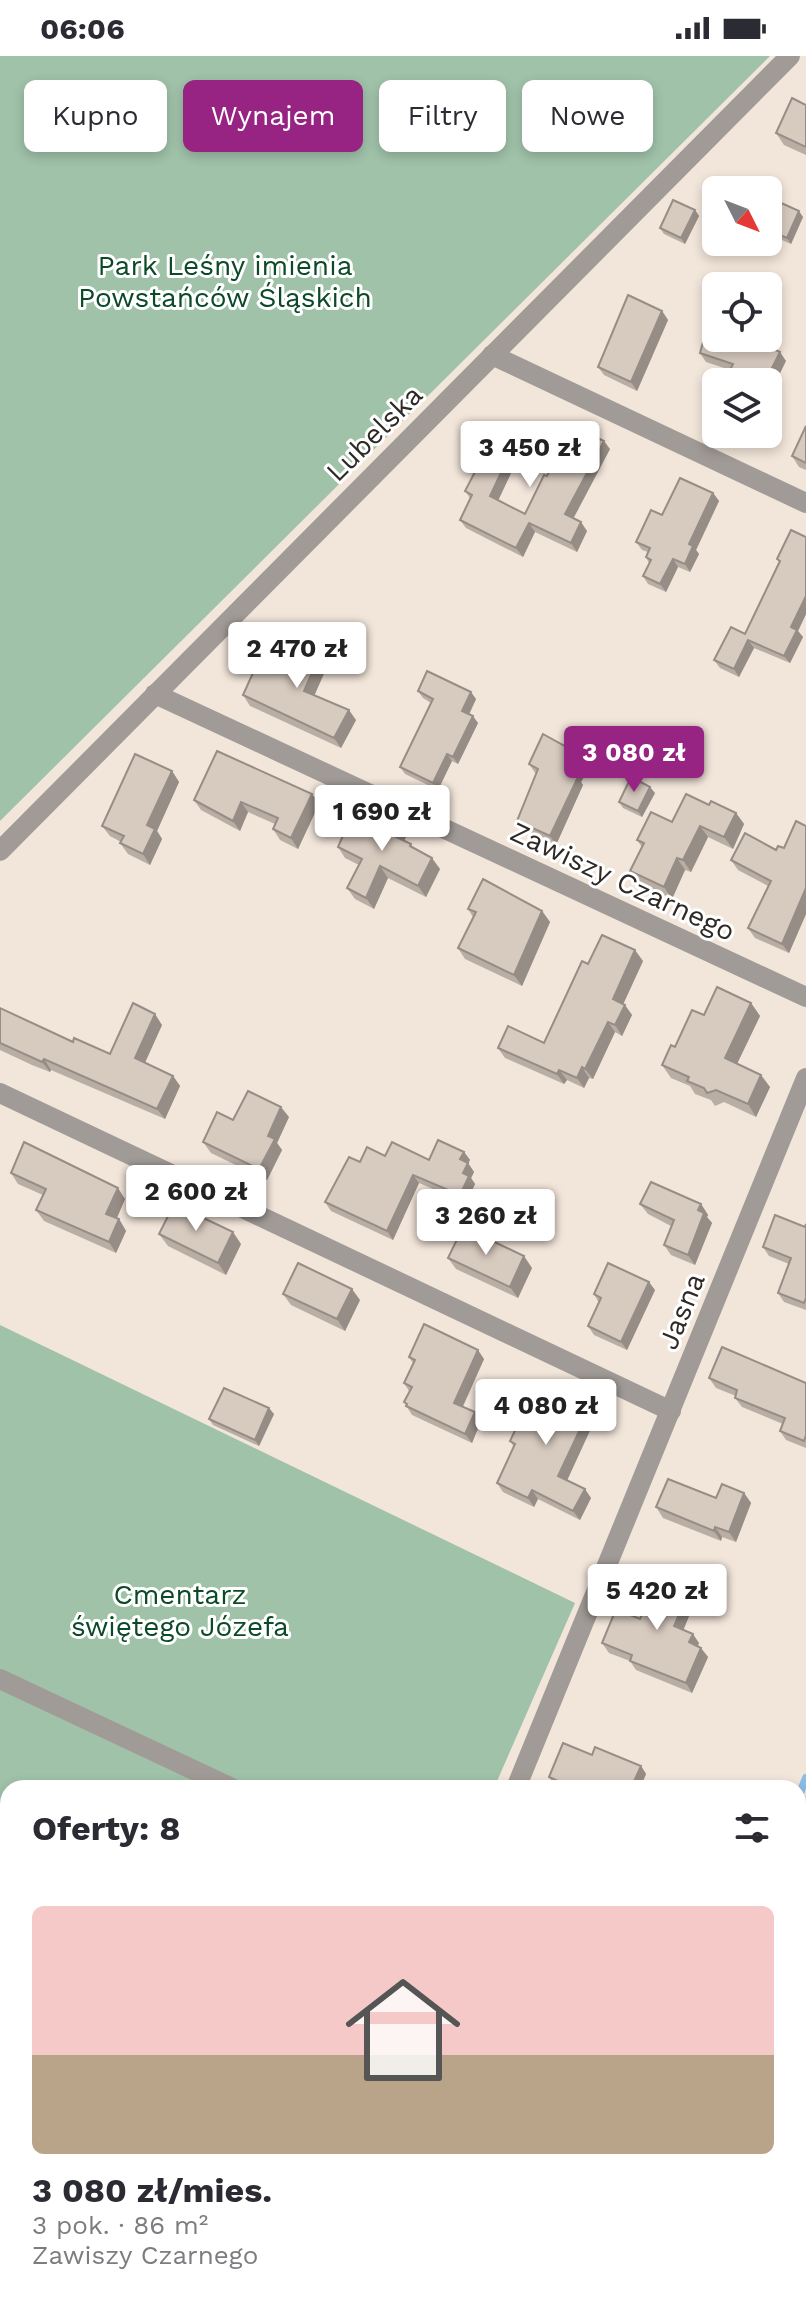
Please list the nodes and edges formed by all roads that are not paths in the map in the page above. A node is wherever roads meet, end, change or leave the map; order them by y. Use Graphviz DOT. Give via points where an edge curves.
graph roads {
  1 [pos="790,56"];
  2 [pos="492,355"];
  3 [pos="806,503"];
  4 [pos="155,694"];
  5 [pos="0,851"];
  6 [pos="806,997"];
  7 [pos="806,1078"];
  8 [pos="0,1093"];
  9 [pos="671,1411"];
  10 [pos="0,1679"];
  11 [pos="215,1780"];
  12 [pos="519,1780"];
  1 -- 2 [label="street, Lubelska"];
  2 -- 3 [label="street"];
  2 -- 4 [label="street, Lubelska"];
  4 -- 5 [label="street, Lubelska"];
  4 -- 6 [label="street, Zawiszy Czarnego"];
  7 -- 9 [label="street, Jasna"];
  8 -- 9 [label="street"];
  9 -- 12 [label="street, Jasna"];
  10 -- 11 [label="street"];
}
